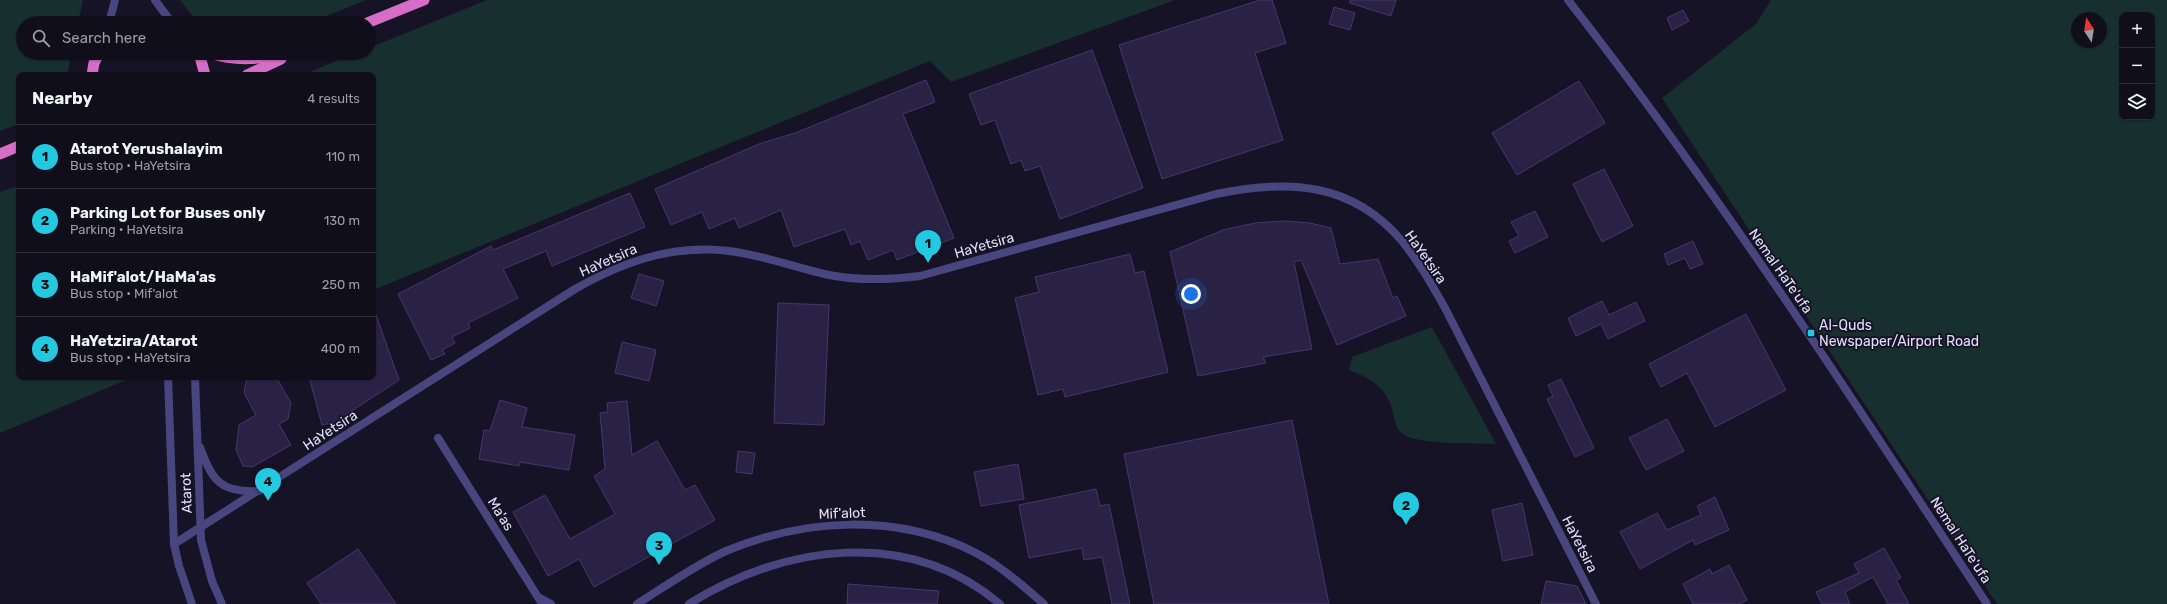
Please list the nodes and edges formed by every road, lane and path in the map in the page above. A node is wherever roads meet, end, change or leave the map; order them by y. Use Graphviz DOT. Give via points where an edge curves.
graph roads {
  1 [pos="115,0"];
  2 [pos="155,0"];
  3 [pos="424,0"];
  4 [pos="1568,0"];
  5 [pos="111,16"];
  6 [pos="167,16"];
  7 [pos="376,19"];
  8 [pos="96,60"];
  9 [pos="201,60"];
  10 [pos="280,60"];
  11 [pos="92,72"];
  12 [pos="204,72"];
  13 [pos="254,72"];
  14 [pos="16,147"];
  15 [pos="0,154"];
  16 [pos="16,154"];
  17 [pos="0,157"];
  18 [pos="168,380"];
  19 [pos="195,380"];
  20 [pos="438,438"];
  21 [pos="197,441"];
  22 [pos="259,491"];
  23 [pos="200,528"];
  24 [pos="174,544"];
  25 [pos="541,601"];
  26 [pos="192,604"];
  27 [pos="222,604"];
  28 [pos="550,604"];
  29 [pos="637,604"];
  30 [pos="689,604"];
  31 [pos="1000,604"];
  32 [pos="1044,604"];
  33 [pos="1596,604"];
  34 [pos="1987,604"];
  1 -- 5 [label="street"];
  2 -- 6 [label="street"];
  3 -- 7 [label="highway"];
  4 -- 34 [label="street, Nemal HaTe'ufa" via="1672,139 1806,328"];
  8 -- 11 [label="highway"];
  9 -- 12 [label="highway"];
  10 -- 13 [label="highway"];
  14 -- 15 [label="highway"];
  16 -- 17 [label="highway"];
  18 -- 24 [label="street, Atarot"];
  19 -- 21 [label="street, Atarot"];
  20 -- 25 [label="street, Ma'as"];
  21 -- 22 [label="street" via="214,479 240,492"];
  21 -- 23 [label="street, Atarot"];
  22 -- 23 [label="street, HaYetsira"];
  22 -- 33 [label="street, HaYetsira" via="575,289 626,263 652,255 703,249 729,251 830,275 883,281 920,276 1216,194 1248,187 1303,186 1330,192 1356,202 1397,236 1421,268 1445,308"];
  23 -- 24 [label="street, HaYetsira"];
  23 -- 27 [label="street, Atarot" via="205,559"];
  24 -- 26 [label="street, Atarot"];
  25 -- 28 [label="street"];
  29 -- 32 [label="street, Mif'alot" via="702,563 759,539 820,526 855,524 915,530 948,540 977,553 1006,572"];
  30 -- 31 [label="street" via="737,577 768,566 823,554 855,552 887,554 938,566 964,578"];
}
